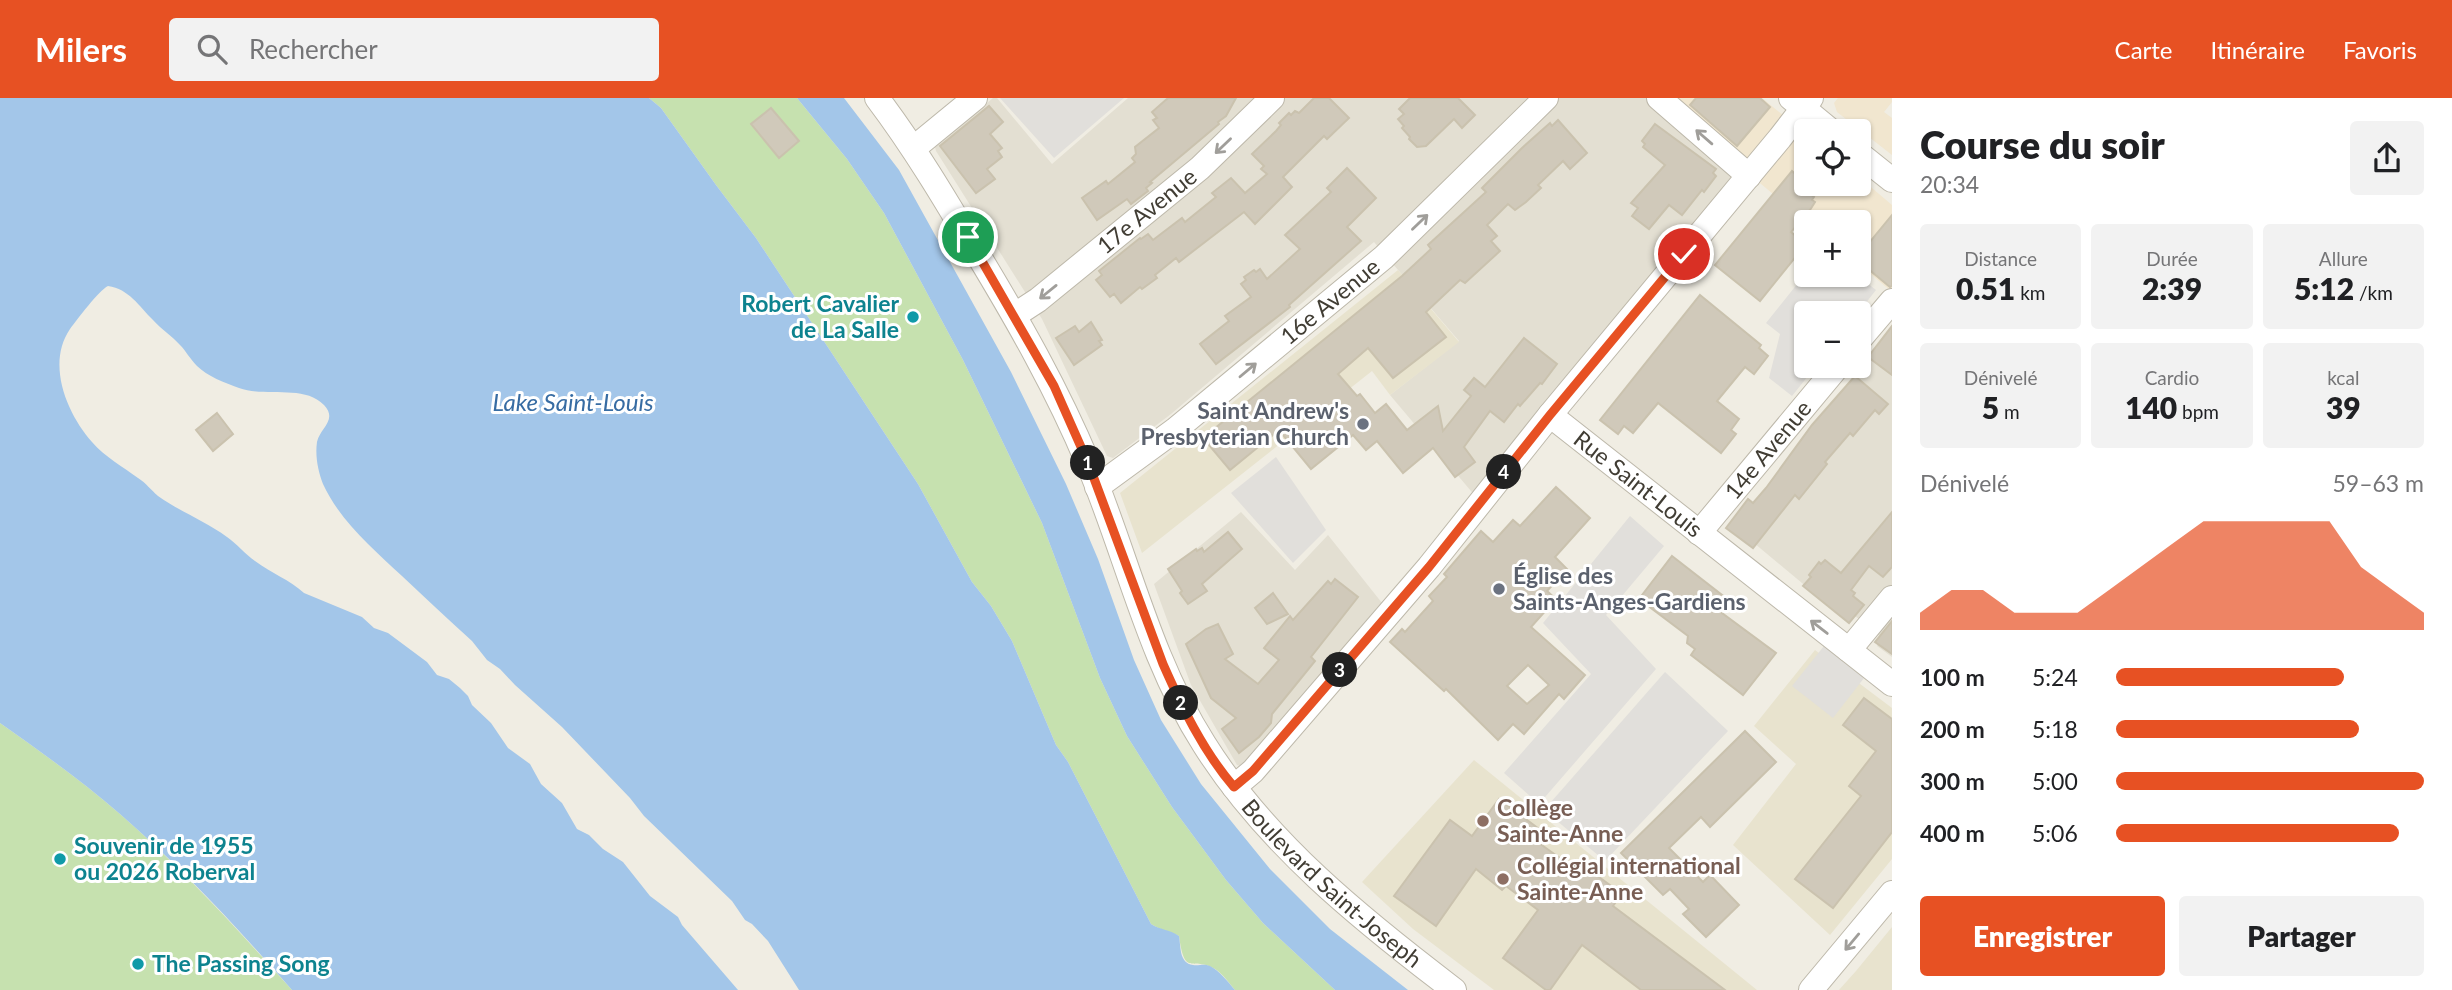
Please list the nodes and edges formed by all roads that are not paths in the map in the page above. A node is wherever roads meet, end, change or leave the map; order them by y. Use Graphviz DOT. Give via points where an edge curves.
graph roads {
  1 [pos="877,98"];
  2 [pos="975,98"];
  3 [pos="1272,98"];
  4 [pos="1546,98"];
  5 [pos="1658,98"];
  6 [pos="1802,101"];
  7 [pos="1819,119"];
  8 [pos="914,148"];
  9 [pos="1871,163"];
  10 [pos="1749,176"];
  11 [pos="1892,180"];
  12 [pos="1892,301"];
  13 [pos="1014,315"];
  14 [pos="1871,326"];
  15 [pos="1828,378"];
  16 [pos="1550,415"];
  17 [pos="1097,487"];
  18 [pos="1699,533"];
  19 [pos="1892,598"];
  20 [pos="1849,650"];
  21 [pos="1892,684"];
  22 [pos="1234,787"];
  23 [pos="1892,893"];
  24 [pos="1454,990"];
  25 [pos="1811,990"];
  1 -- 8 [label="street, Boulevard Saint-Joseph"];
  2 -- 8 [label="street"];
  3 -- 13 [label="street, 17e Avenue, one-way" via="1174,190"];
  17 -- 4 [label="street, 16e Avenue, one-way" via="1175,430 1384,257"];
  10 -- 5 [label="street, one-way"];
  6 -- 7 [label="street"];
  6 -- 10 [label="street"];
  8 -- 13 [label="street, Boulevard Saint-Joseph"];
  9 -- 11 [label="street"];
  10 -- 16 [label="street"];
  12 -- 14 [label="street"];
  13 -- 17 [label="street, Boulevard Saint-Joseph" via="1054,386"];
  15 -- 18 [label="street, 14e Avenue"];
  16 -- 18 [label="street, Rue Saint-Louis"];
  16 -- 22 [label="street" via="1420,577 1253,771"];
  17 -- 22 [label="street, Boulevard Saint-Joseph" via="1176,694"];
  20 -- 18 [label="street, Rue Saint-Louis, one-way"];
  19 -- 20 [label="street"];
  20 -- 21 [label="street, Rue Saint-Louis"];
  22 -- 24 [label="street, Boulevard Saint-Joseph" via="1338,896"];
  23 -- 25 [label="street, one-way"];
}
